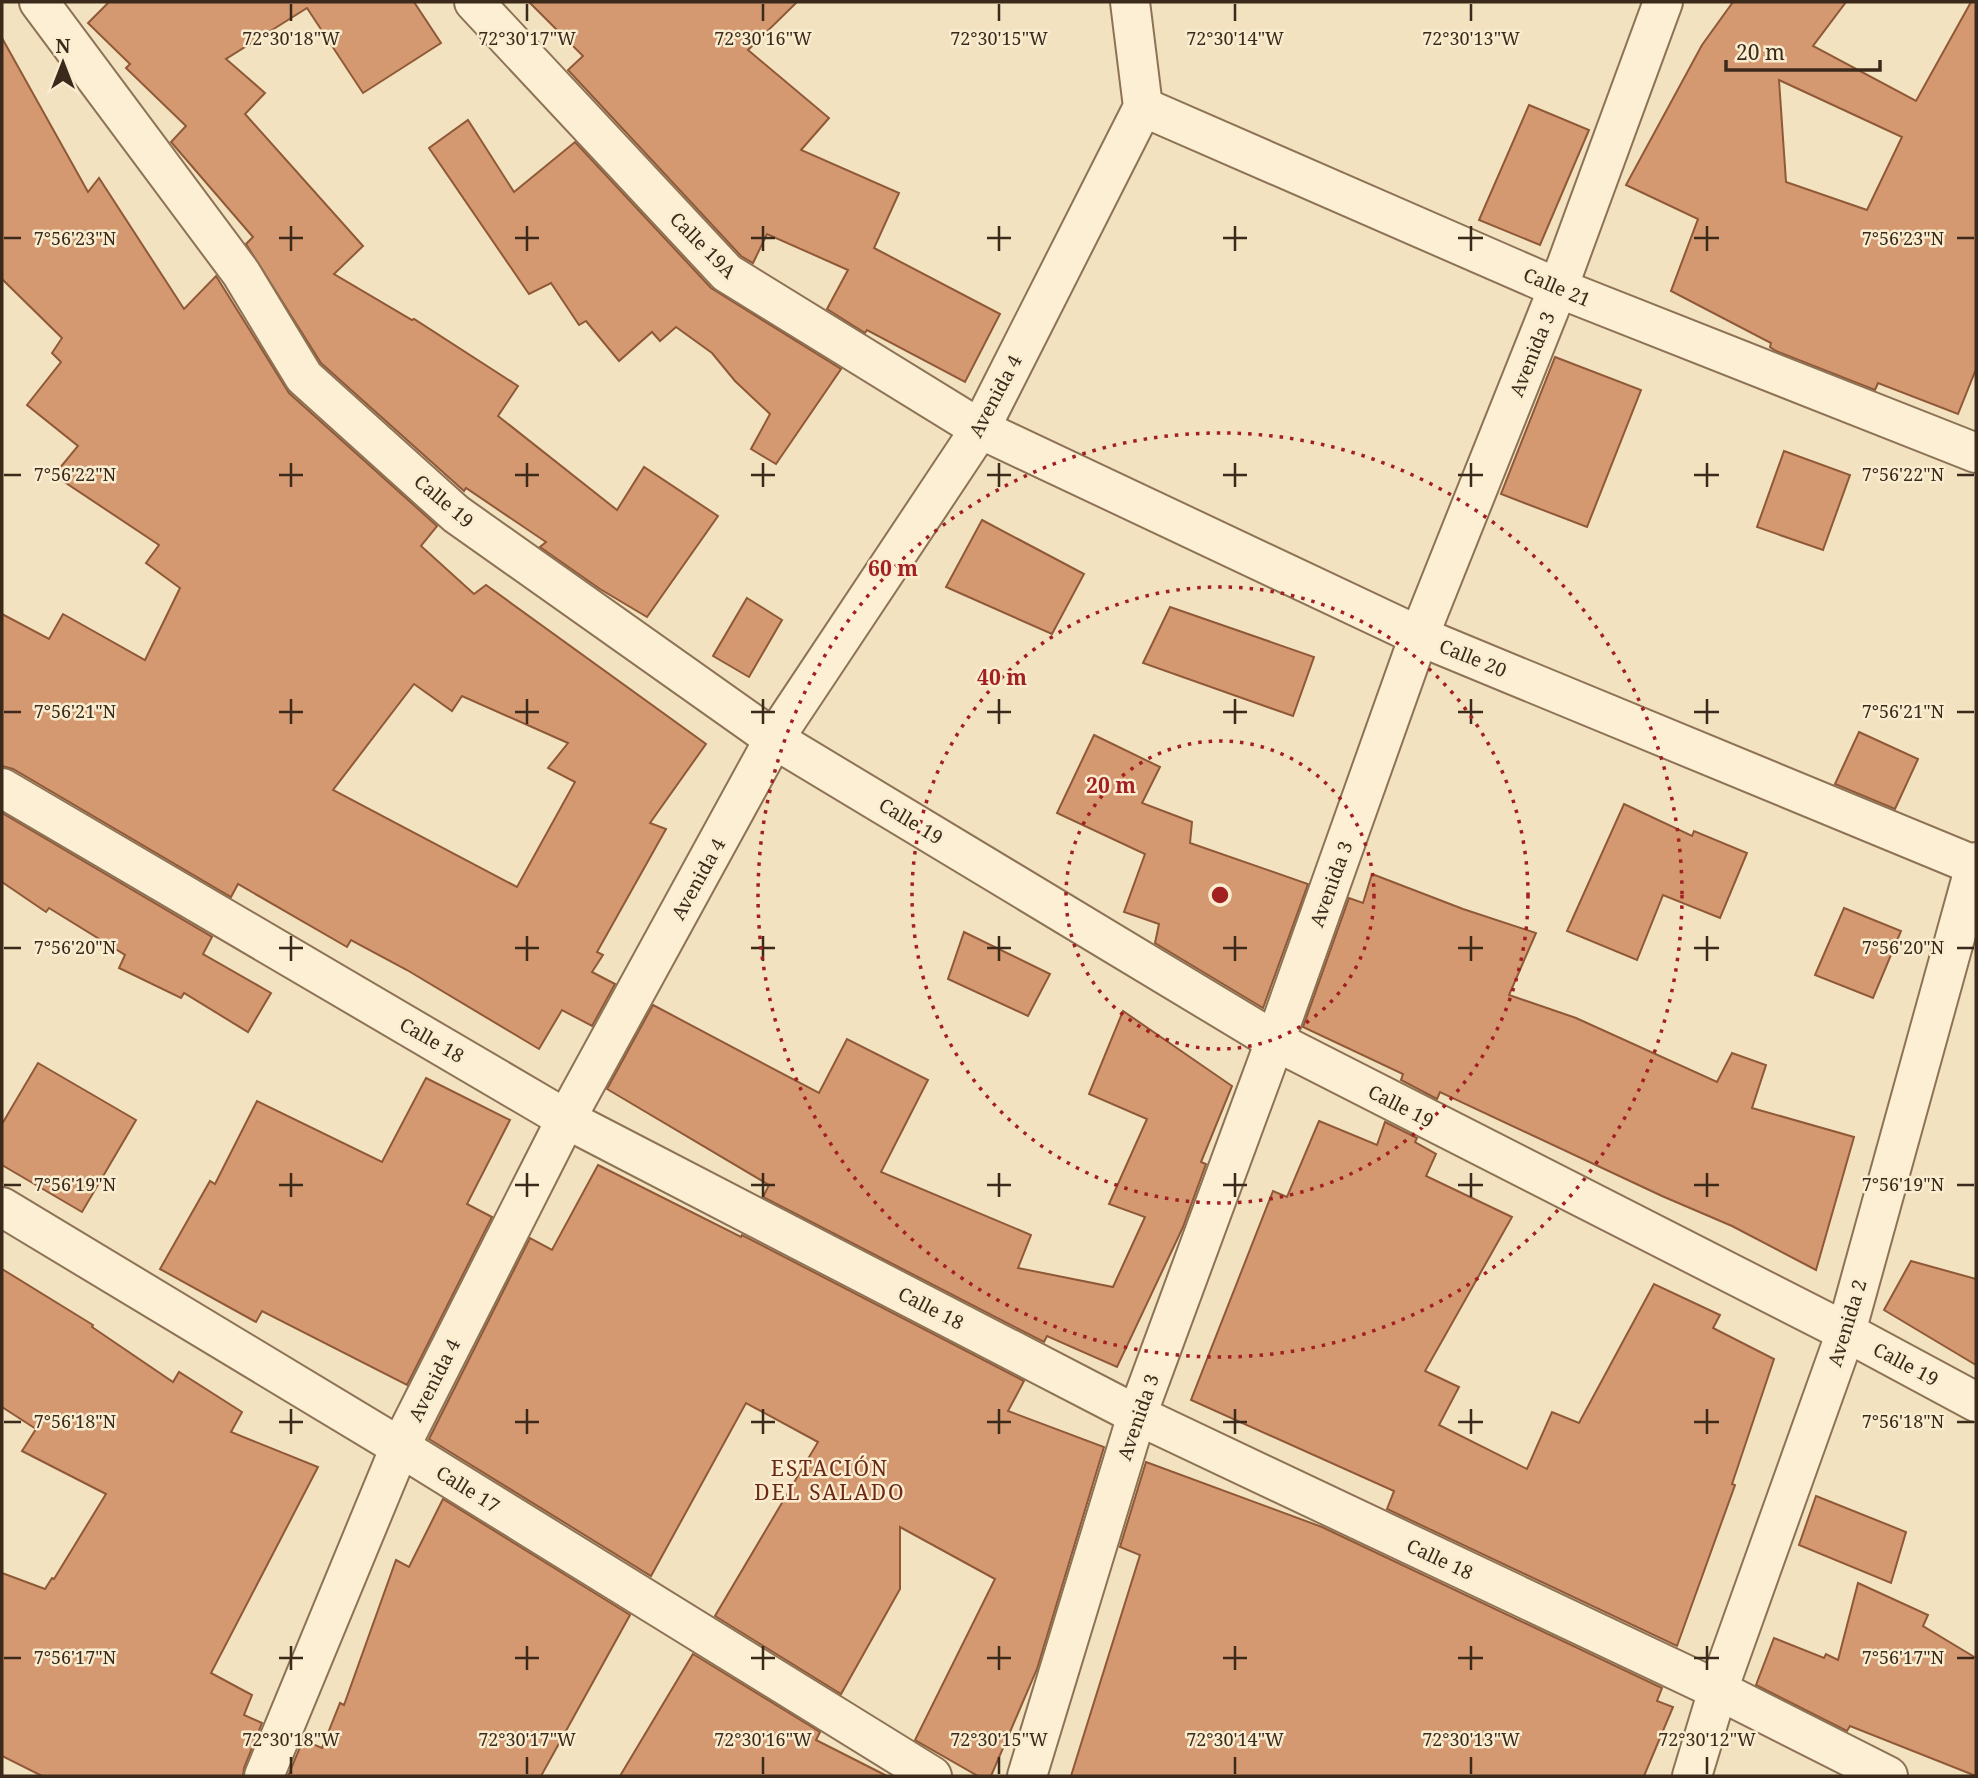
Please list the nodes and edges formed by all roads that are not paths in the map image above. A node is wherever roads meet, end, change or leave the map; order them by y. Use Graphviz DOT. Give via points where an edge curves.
graph roads {
  1 [pos="39,2"];
  2 [pos="474,2"];
  3 [pos="1130,2"];
  4 [pos="1663,2"];
  5 [pos="1143,107"];
  6 [pos="1558,288"];
  7 [pos="980,429"];
  8 [pos="1976,453"];
  9 [pos="1419,636"];
  10 [pos="774,739"];
  11 [pos="2,788"];
  12 [pos="1976,865"];
  13 [pos="1275,1041"];
  14 [pos="566,1119"];
  15 [pos="2,1207"];
  16 [pos="1846,1332"];
  17 [pos="1976,1402"];
  18 [pos="1137,1415"];
  19 [pos="400,1447"];
  20 [pos="1718,1690"];
  21 [pos="264,1776"];
  22 [pos="932,1776"];
  23 [pos="1027,1776"];
  24 [pos="1692,1776"];
  25 [pos="1888,1776"];
  1 -- 10 [label="street, Calle 19" via="241,273 304,377 456,514"];
  2 -- 7 [label="street, Calle 19A" via="727,274"];
  3 -- 5 [label="street"];
  4 -- 6 [label="street, Avenida 3"];
  5 -- 6 [label="street, Calle 21"];
  5 -- 7 [label="street, Avenida 4"];
  6 -- 8 [label="street, Calle 21"];
  6 -- 9 [label="street, Avenida 3"];
  7 -- 9 [label="street, Calle 20"];
  7 -- 10 [label="street, Avenida 4"];
  9 -- 12 [label="street, Calle 20"];
  9 -- 13 [label="street, Avenida 3"];
  10 -- 13 [label="street, Calle 19"];
  10 -- 14 [label="street, Avenida 4"];
  11 -- 14 [label="street, Calle 18"];
  12 -- 16 [label="street, Avenida 2"];
  13 -- 16 [label="street, Calle 19"];
  13 -- 18 [label="street, Avenida 3"];
  14 -- 18 [label="street, Calle 18"];
  14 -- 19 [label="street, Avenida 4"];
  15 -- 19 [label="street, Calle 17"];
  16 -- 17 [label="street, Calle 19"];
  16 -- 20 [label="street, Avenida 2"];
  18 -- 20 [label="street, Calle 18"];
  18 -- 23 [label="street, Avenida 3"];
  19 -- 21 [label="street, Avenida 4"];
  19 -- 22 [label="street, Calle 17"];
  20 -- 24 [label="street, Avenida 2"];
  20 -- 25 [label="street, Calle 18"];
}
